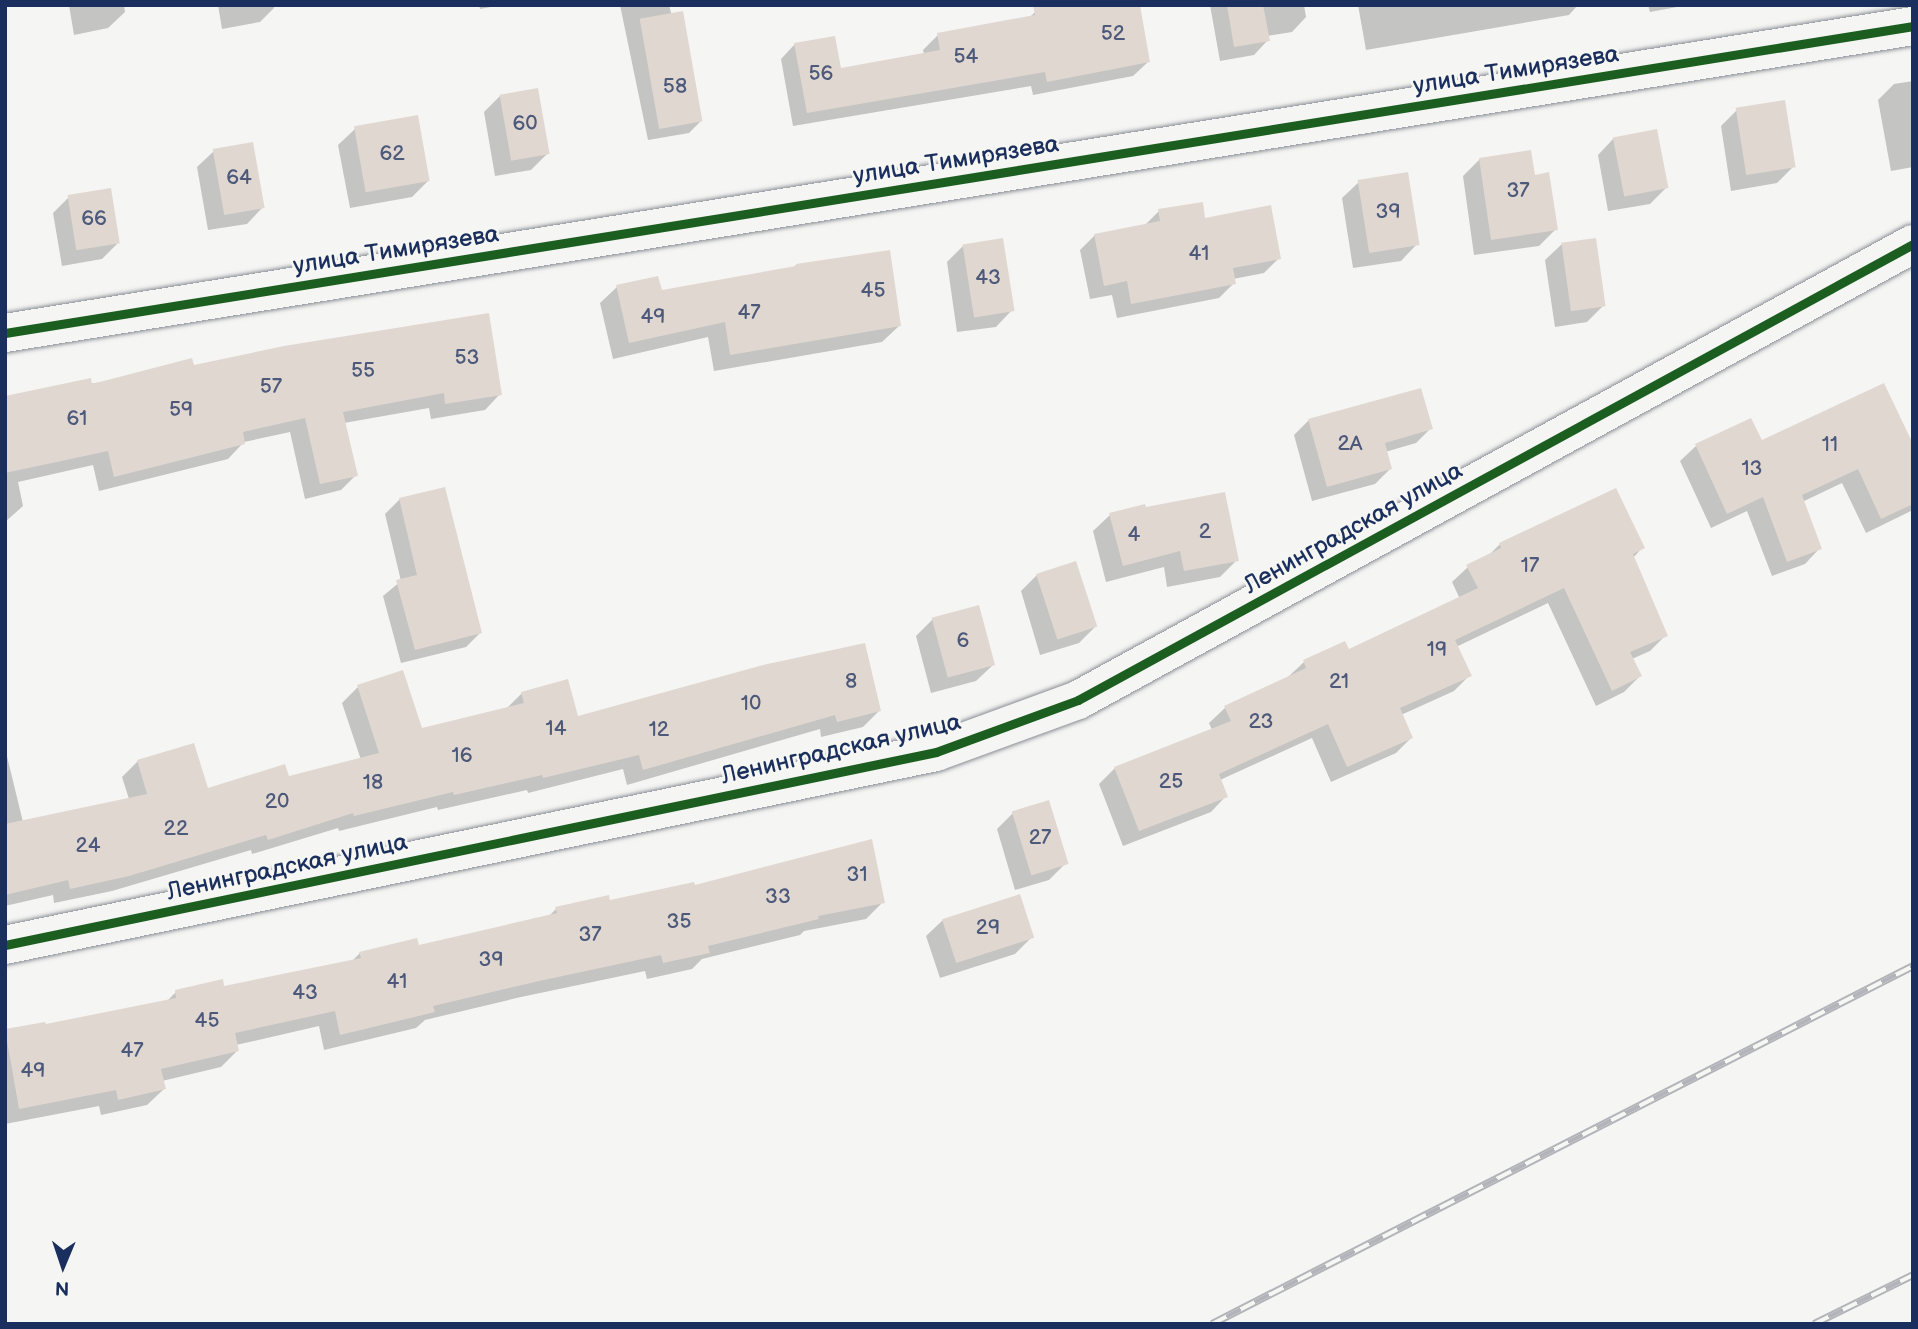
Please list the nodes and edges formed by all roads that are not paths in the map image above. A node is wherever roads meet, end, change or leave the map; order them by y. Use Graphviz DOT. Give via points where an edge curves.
graph roads {
  1 [pos="1913,26"];
  2 [pos="1913,244"];
  3 [pos="5,332"];
  4 [pos="5,945"];
  1 -- 3 [label="street, улица Тимирязева"];
  2 -- 4 [label="street, Ленинградская улица" via="1079,701 936,752"];
}
